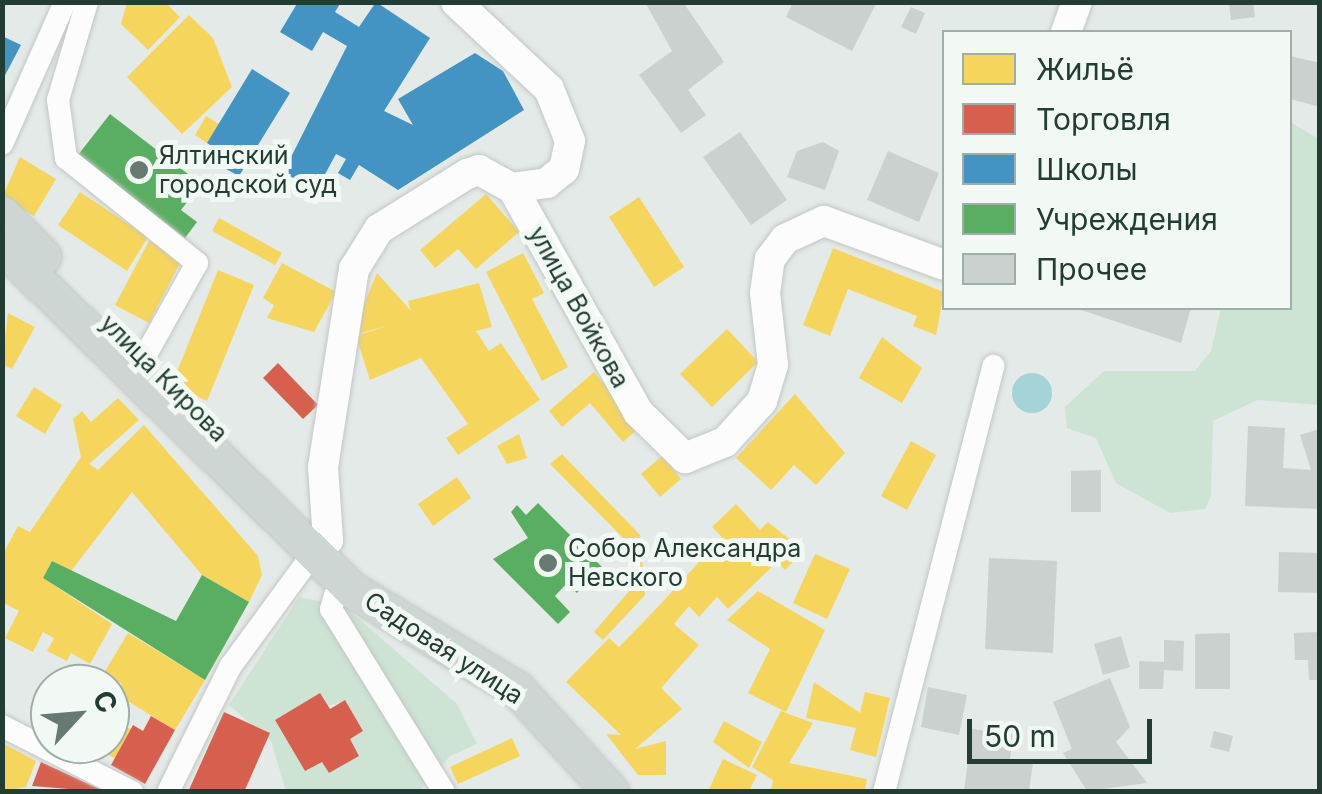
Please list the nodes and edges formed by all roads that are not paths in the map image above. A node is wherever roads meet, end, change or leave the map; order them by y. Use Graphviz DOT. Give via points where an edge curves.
graph roads {
  1 [pos="65,2"];
  2 [pos="88,2"];
  3 [pos="456,2"];
  4 [pos="1077,2"];
  5 [pos="1067,30"];
  6 [pos="2,144"];
  7 [pos="512,188"];
  8 [pos="2,214"];
  9 [pos="2,246"];
  10 [pos="942,264"];
  11 [pos="993,366"];
  12 [pos="140,368"];
  13 [pos="322,546"];
  14 [pos="351,589"];
  15 [pos="2,726"];
  16 [pos="132,792"];
  17 [pos="168,792"];
  18 [pos="444,792"];
  19 [pos="610,792"];
  20 [pos="884,792"];
  1 -- 6 [label="street"];
  2 -- 12 [label="street" via="58,100 66,158 197,264"];
  3 -- 7 [label="street" via="549,88 570,141 555,176"];
  4 -- 5 [label="street"];
  7 -- 10 [label="street, улица Войкова" via="638,412 685,458 726,442 762,401 773,365 767,276 785,239 824,220"];
  7 -- 13 [label="street" via="480,170 467,174 379,230 354,269 323,467"];
  8 -- 12 [label="main road, улица Кирова"];
  9 -- 12 [label="main road, улица Кирова"];
  11 -- 20 [label="street"];
  12 -- 13 [label="main road, улица Кирова"];
  13 -- 14 [label="main road, Садовая улица"];
  13 -- 17 [label="street" via="230,667"];
  14 -- 18 [label="street" via="335,595 331,609"];
  14 -- 19 [label="main road, Садовая улица" via="517,689"];
  15 -- 16 [label="street"];
}
